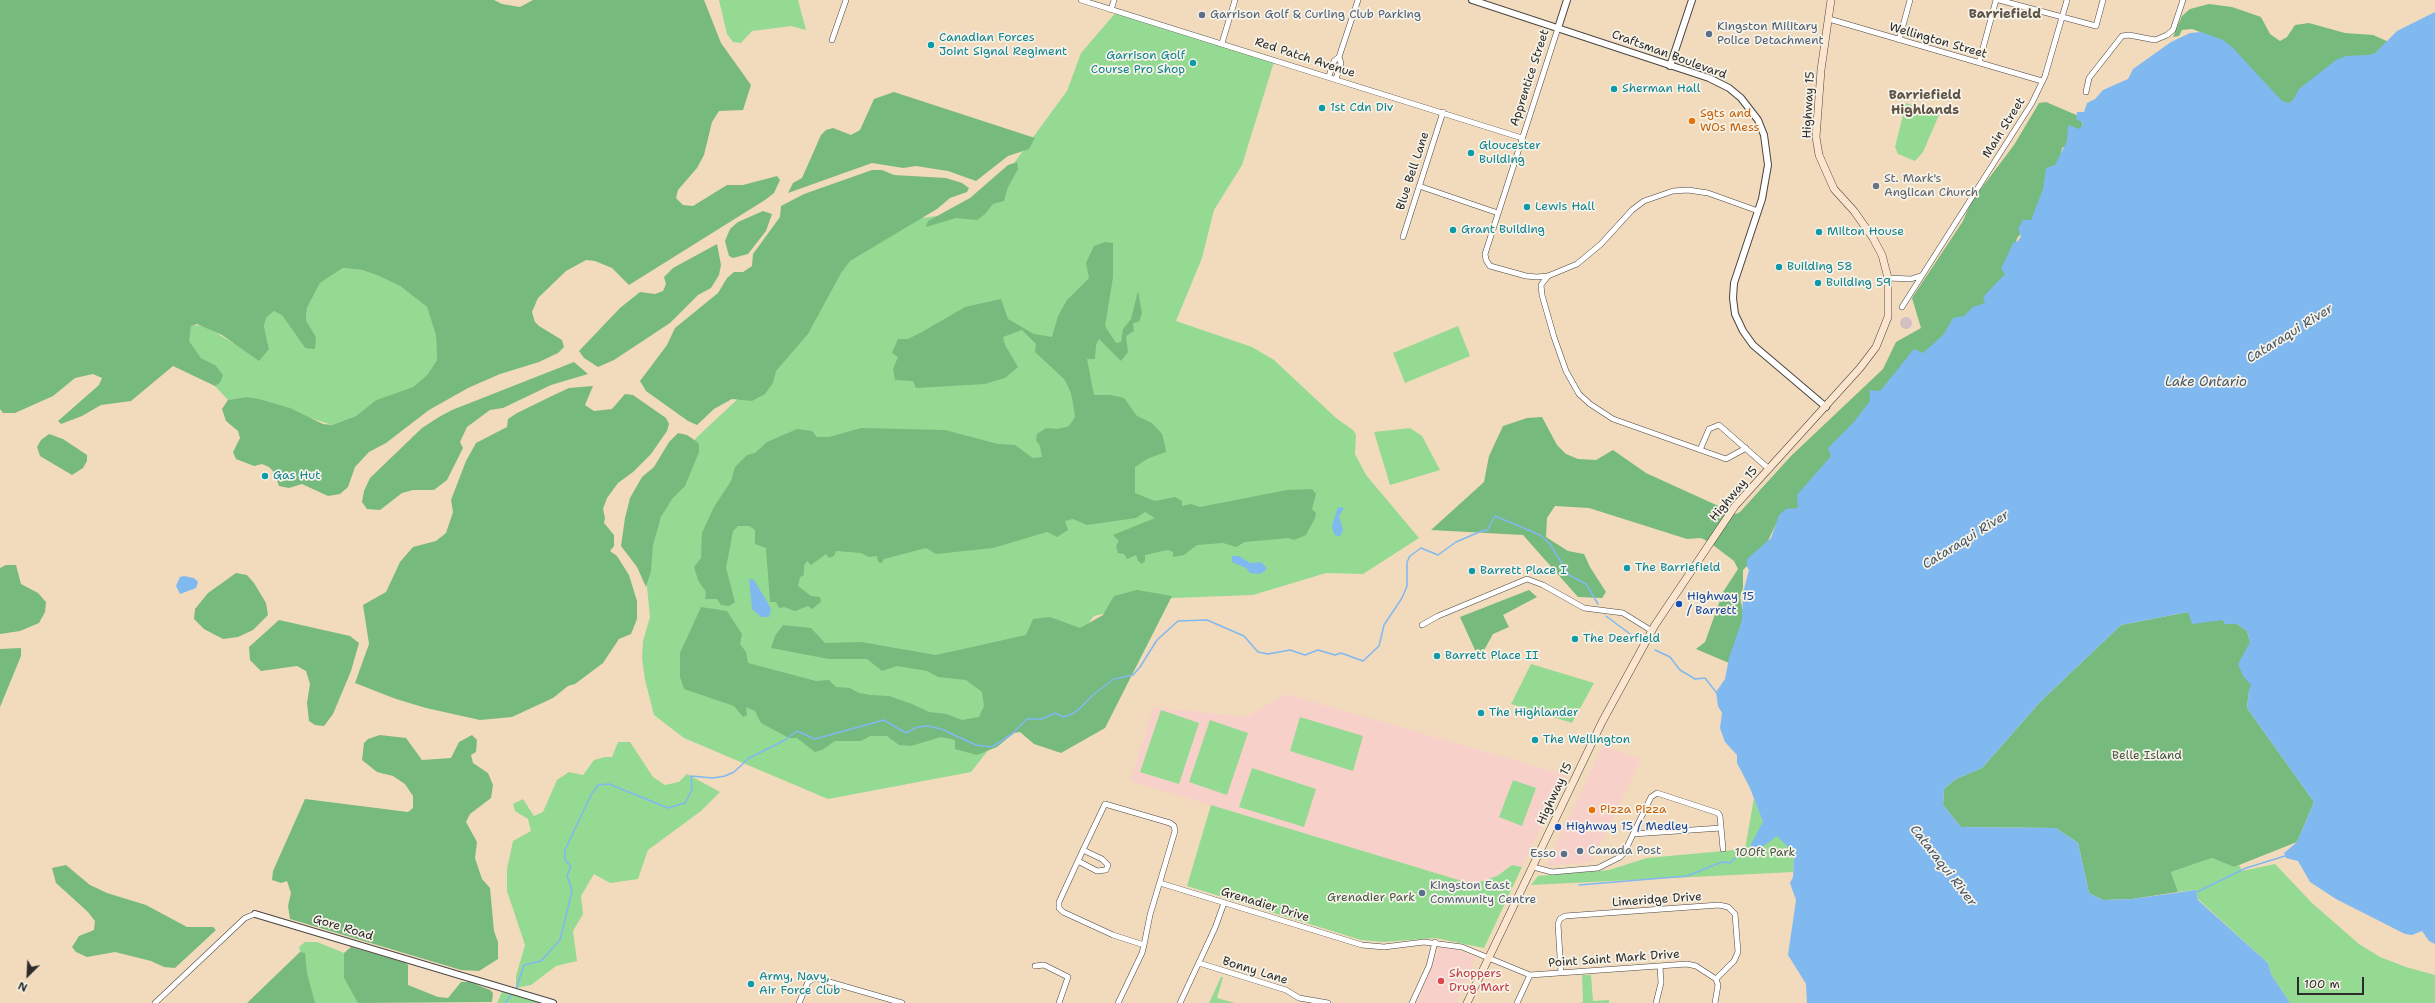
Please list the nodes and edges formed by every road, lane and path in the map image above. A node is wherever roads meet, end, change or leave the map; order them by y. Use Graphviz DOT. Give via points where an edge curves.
graph roads {
  1 [pos="846,0"];
  2 [pos="1081,0"];
  3 [pos="1114,0"];
  4 [pos="1235,0"];
  5 [pos="1358,0"];
  6 [pos="1472,0"];
  7 [pos="1567,0"];
  8 [pos="1692,0"];
  9 [pos="1831,0"];
  10 [pos="1910,0"];
  11 [pos="1997,0"];
  12 [pos="2067,0"];
  13 [pos="2103,0"];
  14 [pos="2183,0"];
  15 [pos="1111,10"];
  16 [pos="2062,17"];
  17 [pos="1828,19"];
  18 [pos="1558,28"];
  19 [pos="832,40"];
  20 [pos="1899,40"];
  21 [pos="1222,43"];
  22 [pos="1339,57"];
  23 [pos="1979,63"];
  24 [pos="1670,66"];
  25 [pos="1329,76"];
  26 [pos="1336,79"];
  27 [pos="2042,82"];
  28 [pos="2086,92"];
  29 [pos="1443,112"];
  30 [pos="1522,138"];
  31 [pos="1419,186"];
  32 [pos="1498,212"];
  33 [pos="1758,212"];
  34 [pos="1403,237"];
  35 [pos="1533,276"];
  36 [pos="1548,276"];
  37 [pos="1920,276"];
  38 [pos="1888,278"];
  39 [pos="1542,285"];
  40 [pos="1902,308"];
  41 [pos="1826,407"];
  42 [pos="1746,448"];
  43 [pos="1700,450"];
  44 [pos="1770,469"];
  45 [pos="1422,625"];
  46 [pos="1652,631"];
  47 [pos="1721,828"];
  48 [pos="1633,834"];
  49 [pos="1723,849"];
  50 [pos="1082,850"];
  51 [pos="1078,861"];
  52 [pos="1533,867"];
  53 [pos="1160,883"];
  54 [pos="1224,902"];
  55 [pos="255,914"];
  56 [pos="1434,942"];
  57 [pos="1144,945"];
  58 [pos="1488,956"];
  59 [pos="1199,962"];
  60 [pos="1035,966"];
  61 [pos="1660,966"];
  62 [pos="1561,973"];
  63 [pos="1530,975"];
  64 [pos="1716,979"];
  65 [pos="1298,1001"];
  66 [pos="155,1003"];
  67 [pos="553,1003"];
  68 [pos="799,1003"];
  69 [pos="902,1003"];
  70 [pos="1059,1003"];
  71 [pos="1118,1003"];
  72 [pos="1180,1003"];
  73 [pos="1328,1003"];
  74 [pos="1412,1003"];
  75 [pos="1467,1003"];
  76 [pos="1517,1003"];
  77 [pos="1656,1003"];
  78 [pos="1715,1003"];
  1 -- 19 [label="street"];
  2 -- 15 [label="street, Red Patch Avenue"];
  3 -- 15 [label="street"];
  4 -- 21 [label="street"];
  5 -- 22 [label="street"];
  6 -- 18 [label="street, Craftsman Boulevard"];
  7 -- 18 [label="street, Apprentice Street"];
  8 -- 24 [label="street"];
  9 -- 17 [label="main road, Highway 15"];
  10 -- 20 [label="street"];
  11 -- 16 [label="street"];
  11 -- 23 [label="street"];
  12 -- 16 [label="street, Main Street"];
  13 -- 16 [label="street" via="2096,26"];
  14 -- 28 [label="street" via="2173,30 2167,35 2155,40 2122,36 2089,78"];
  15 -- 21 [label="street, Red Patch Avenue"];
  16 -- 27 [label="street, Main Street"];
  17 -- 20 [label="street, Wellington Street"];
  17 -- 38 [label="main road, Highway 15" via="1817,129 1819,155 1834,189 1874,238"];
  18 -- 24 [label="street, Craftsman Boulevard"];
  18 -- 30 [label="street, Apprentice Street"];
  20 -- 23 [label="street, Wellington Street"];
  21 -- 25 [label="street, Red Patch Avenue"];
  22 -- 25 [label="street" via="1334,61"];
  22 -- 26 [label="street" via="1341,63"];
  23 -- 27 [label="street, Wellington Street"];
  24 -- 33 [label="street, Craftsman Boulevard" via="1709,78 1729,88 1741,98 1758,120 1764,135 1768,165"];
  25 -- 26 [label="street, Red Patch Avenue"];
  26 -- 29 [label="street, Red Patch Avenue"];
  27 -- 37 [label="street, Main Street" via="2018,126"];
  29 -- 30 [label="street, Red Patch Avenue"];
  29 -- 31 [label="street, Blue Bell Lane"];
  30 -- 32 [label="street, Apprentice Street"];
  31 -- 32 [label="street"];
  31 -- 34 [label="street, Blue Bell Lane"];
  32 -- 35 [label="street, Apprentice Street" via="1485,254 1486,260 1490,266 1498,269"];
  33 -- 36 [label="street" via="1708,193 1688,190 1659,194 1632,210 1601,244 1577,264"];
  33 -- 41 [label="street, Craftsman Boulevard" via="1734,283 1736,314 1743,332 1753,345"];
  35 -- 36 [label="street, Apprentice Street"];
  35 -- 39 [label="street"];
  36 -- 39 [label="street"];
  37 -- 38 [label="street" via="1911,279"];
  37 -- 40 [label="street, Main Street"];
  38 -- 41 [label="main road, Highway 15" via="1888,317 1876,346 1852,379"];
  39 -- 43 [label="street" via="1554,337 1566,371 1579,394 1613,419"];
  41 -- 44 [label="main road, Highway 15"];
  42 -- 43 [label="street" via="1726,459"];
  42 -- 43 [label="street" via="1719,425 1709,429"];
  42 -- 44 [label="street"];
  44 -- 46 [label="main road, Highway 15" via="1735,506"];
  45 -- 46 [label="street" via="1527,579 1584,608 1623,613"];
  46 -- 52 [label="main road, Highway 15" via="1602,722"];
  47 -- 48 [label="street"];
  47 -- 48 [label="street" via="1718,813 1660,793 1651,797"];
  47 -- 49 [label="street"];
  48 -- 52 [label="street" via="1624,853 1598,868 1552,872"];
  50 -- 51 [label="street"];
  50 -- 51 [label="street" via="1102,859 1108,865 1106,870 1097,871"];
  50 -- 53 [label="street" via="1105,804 1170,823 1175,831"];
  51 -- 57 [label="street" via="1059,902 1059,908 1113,935"];
  52 -- 58 [label="main road, Highway 15"];
  53 -- 54 [label="street, Grenadier Drive"];
  53 -- 57 [label="street"];
  54 -- 56 [label="street, Grenadier Drive" via="1362,945 1384,947"];
  54 -- 59 [label="street"];
  55 -- 66 [label="street, Gore Road" via="245,918"];
  55 -- 67 [label="street, Gore Road"];
  56 -- 58 [label="street, Grenadier Drive" via="1462,947"];
  56 -- 74 [label="street" via="1429,966"];
  57 -- 71 [label="street"];
  58 -- 63 [label="street, Point Saint Mark Drive"];
  58 -- 75 [label="main road, Highway 15"];
  59 -- 65 [label="street, Bonny Lane" via="1286,990"];
  59 -- 72 [label="street"];
  60 -- 70 [label="street" via="1044,964 1068,978"];
  61 -- 62 [label="street, Point Saint Mark Drive"];
  61 -- 64 [label="street, Point Saint Mark Drive" via="1691,965"];
  61 -- 77 [label="street" via="1661,983"];
  62 -- 63 [label="street, Point Saint Mark Drive"];
  62 -- 64 [label="street, Limeridge Drive" via="1558,924 1560,919 1566,916 1719,905 1728,907 1735,914 1738,952 1734,961"];
  63 -- 76 [label="street"];
  64 -- 78 [label="street" via="1718,990"];
  65 -- 73 [label="street, Bonny Lane"];
  68 -- 69 [label="street" via="808,982 819,978"];
}
